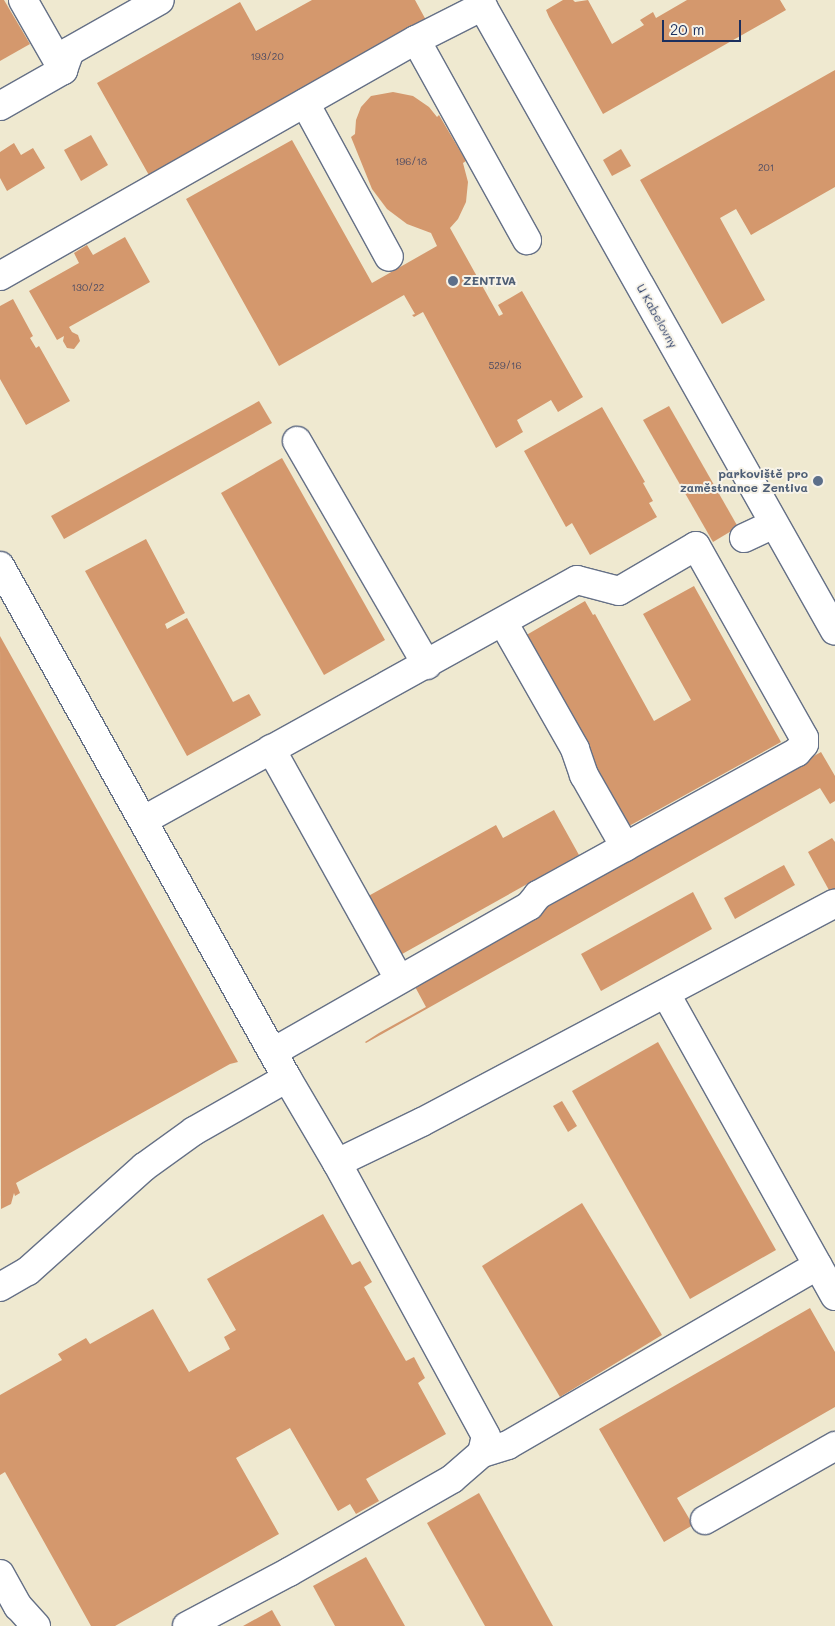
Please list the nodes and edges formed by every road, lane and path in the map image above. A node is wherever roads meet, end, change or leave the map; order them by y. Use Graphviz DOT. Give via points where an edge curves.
graph roads {
  1 [pos="23,0"];
  2 [pos="160,0"];
  3 [pos="481,3"];
  4 [pos="416,40"];
  5 [pos="63,70"];
  6 [pos="305,103"];
  7 [pos="0,106"];
  8 [pos="527,240"];
  9 [pos="389,257"];
  10 [pos="0,276"];
  11 [pos="297,441"];
  12 [pos="774,524"];
  13 [pos="744,538"];
  14 [pos="0,566"];
  15 [pos="503,622"];
  16 [pos="835,631"];
  17 [pos="427,665"];
  18 [pos="271,749"];
  19 [pos="144,820"];
  20 [pos="625,847"];
  21 [pos="835,903"];
  22 [pos="399,979"];
  23 [pos="666,994"];
  24 [pos="273,1052"];
  25 [pos="287,1078"];
  26 [pos="337,1163"];
  27 [pos="818,1265"];
  28 [pos="0,1287"];
  29 [pos="835,1296"];
  30 [pos="835,1446"];
  31 [pos="482,1453"];
  32 [pos="705,1520"];
  33 [pos="0,1574"];
  34 [pos="36,1626"];
  35 [pos="187,1626"];
  1 -- 5 [label="street"];
  2 -- 5 [label="street" via="70,51"];
  3 -- 4 [label="street"];
  3 -- 12 [label="street, U Kabelovny"];
  4 -- 6 [label="street"];
  4 -- 8 [label="street"];
  5 -- 7 [label="street"];
  6 -- 9 [label="street"];
  6 -- 10 [label="street"];
  11 -- 17 [label="street"];
  12 -- 13 [label="street"];
  12 -- 16 [label="street, U Kabelovny"];
  14 -- 19 [label="street"];
  15 -- 17 [label="street"];
  15 -- 20 [label="street" via="575,749 584,775"];
  15 -- 20 [label="street" via="577,580 618,591 696,546 804,738 804,744 797,752"];
  17 -- 18 [label="street"];
  18 -- 19 [label="street"];
  18 -- 22 [label="street"];
  19 -- 24 [label="street"];
  20 -- 22 [label="street" via="538,895 529,906"];
  21 -- 23 [label="street"];
  22 -- 24 [label="street"];
  23 -- 26 [label="street"];
  23 -- 27 [label="street"];
  24 -- 25 [label="street"];
  25 -- 26 [label="street"];
  25 -- 28 [label="street" via="194,1131 144,1167 28,1271"];
  26 -- 31 [label="street" via="486,1436"];
  27 -- 29 [label="street"];
  27 -- 31 [label="street" via="508,1445"];
  30 -- 32 [label="street"];
  31 -- 35 [label="street" via="452,1479"];
  33 -- 34 [label="street" via="18,1606"];
}
